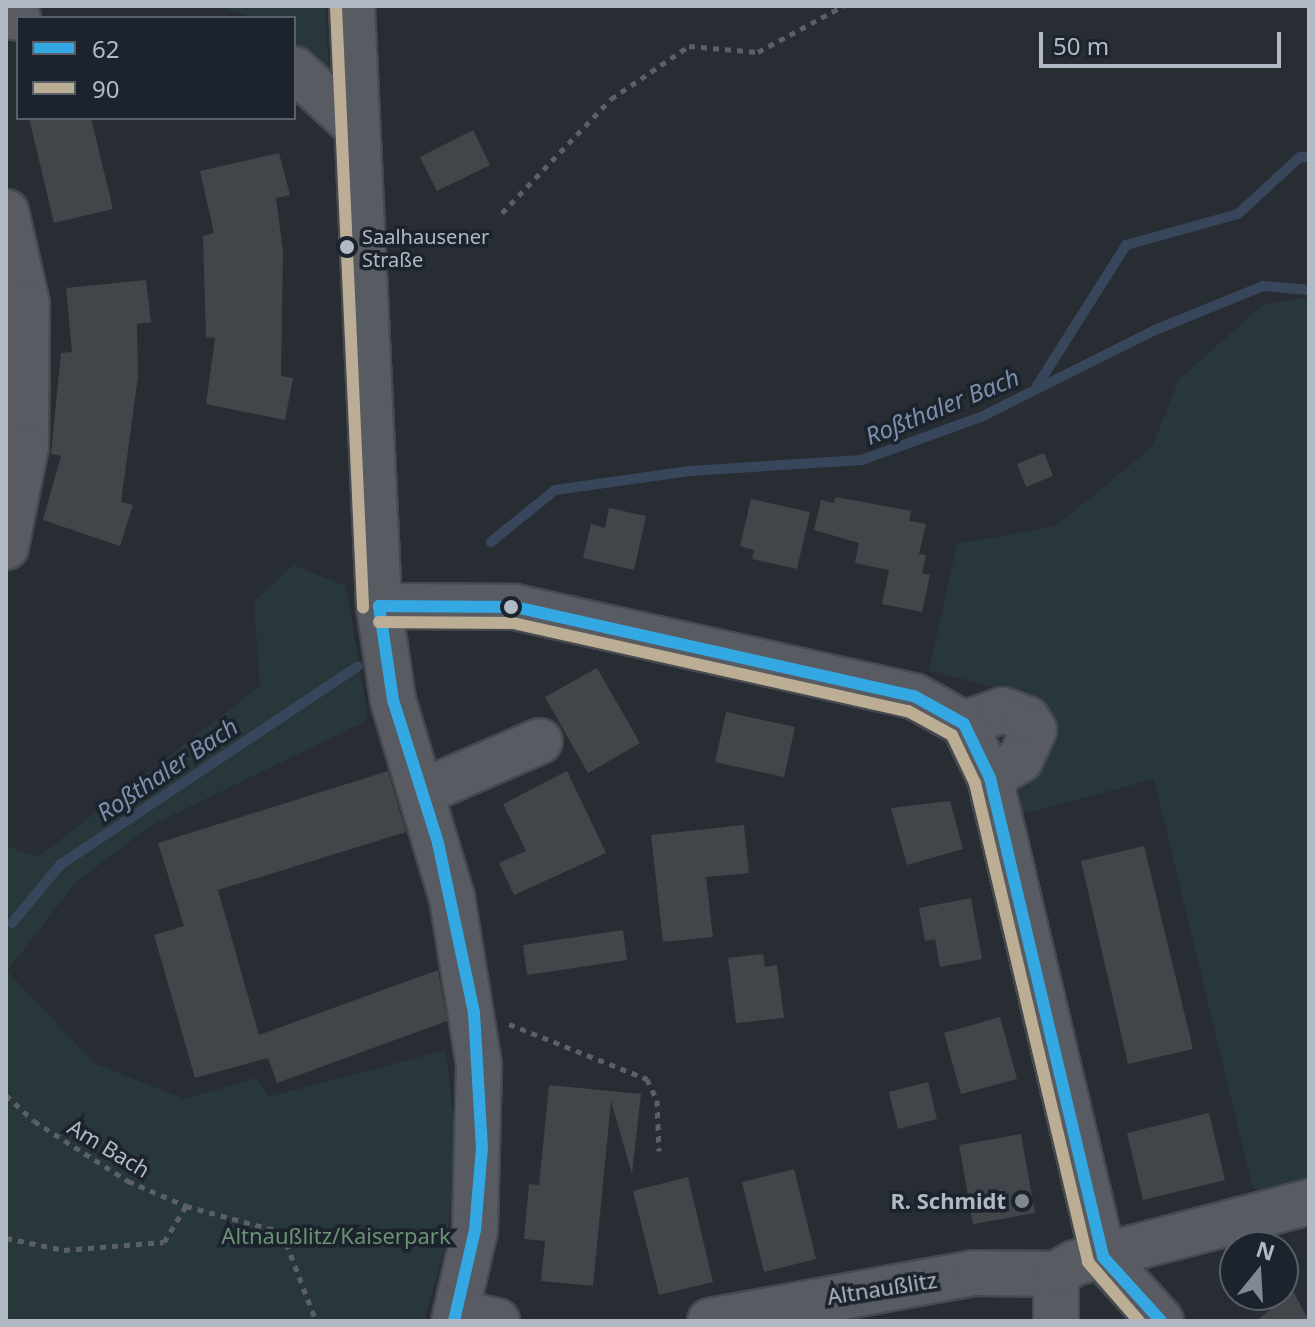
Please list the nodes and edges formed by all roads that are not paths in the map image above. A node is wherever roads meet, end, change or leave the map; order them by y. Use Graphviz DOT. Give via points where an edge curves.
graph roads {
  1 [pos="352,6"];
  2 [pos="296,71"];
  3 [pos="357,127"];
  4 [pos="6,212"];
  5 [pos="6,547"];
  6 [pos="379,606"];
  7 [pos="964,724"];
  8 [pos="540,741"];
  9 [pos="990,778"];
  10 [pos="425,791"];
  11 [pos="1309,1202"];
  12 [pos="1103,1257"];
  13 [pos="975,1273"];
  14 [pos="1056,1274"];
  15 [pos="469,1318"];
  16 [pos="710,1321"];
  17 [pos="863,1321"];
  18 [pos="1056,1321"];
  19 [pos="1161,1321"];
  1 -- 3 [label="street"];
  2 -- 3 [label="street"];
  3 -- 6 [label="street"];
  4 -- 5 [label="street" via="27,304 26,446"];
  6 -- 7 [label="street" via="515,607 914,696"];
  6 -- 10 [label="street" via="393,700"];
  7 -- 9 [label="street"];
  7 -- 9 [label="street" via="1003,710 1027,719 1034,730 1020,760"];
  8 -- 10 [label="street"];
  9 -- 12 [label="street"];
  10 -- 15 [label="street" via="474,1013 482,1147"];
  11 -- 12 [label="street"];
  12 -- 14 [label="street"];
  12 -- 19 [label="street"];
  13 -- 14 [label="street, Altnaußlitz"];
  13 -- 16 [label="street, Altnaußlitz"];
  13 -- 17 [label="street" via="955,1306"];
  14 -- 18 [label="street"];
}
